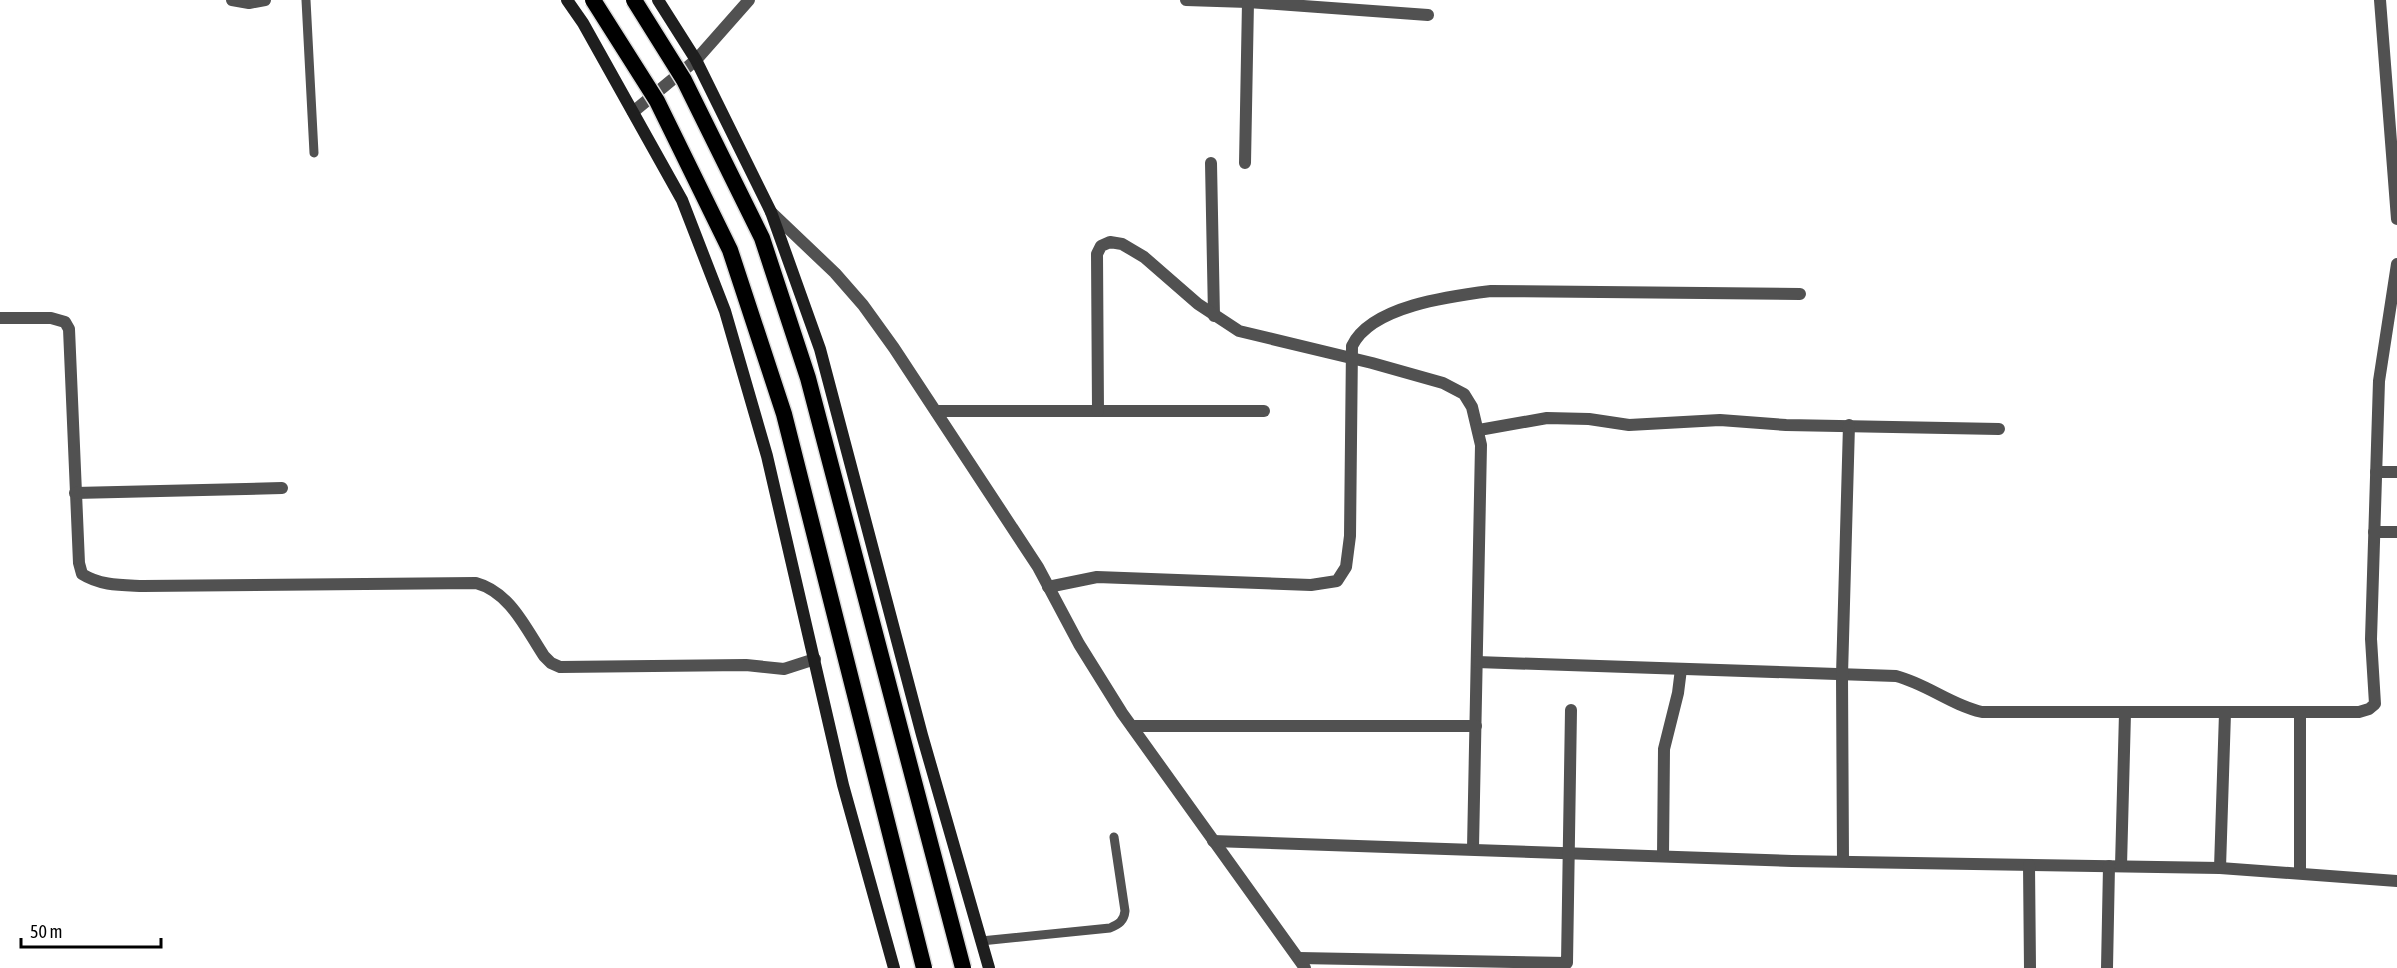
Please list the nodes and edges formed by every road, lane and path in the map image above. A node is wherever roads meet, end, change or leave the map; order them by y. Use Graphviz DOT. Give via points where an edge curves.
graph roads {
  1 [pos="232,0"];
  2 [pos="265,0"];
  3 [pos="306,0"];
  4 [pos="567,0"];
  5 [pos="593,0"];
  6 [pos="634,0"];
  7 [pos="658,0"];
  8 [pos="749,0"];
  9 [pos="1186,0"];
  10 [pos="2380,0"];
  11 [pos="1248,2"];
  12 [pos="1428,15"];
  13 [pos="696,60"];
  14 [pos="633,112"];
  15 [pos="314,153"];
  16 [pos="1245,163"];
  17 [pos="1212,164"];
  18 [pos="771,212"];
  19 [pos="2397,219"];
  20 [pos="2397,264"];
  21 [pos="1800,294"];
  22 [pos="1214,316"];
  23 [pos="0,318"];
  24 [pos="1352,358"];
  25 [pos="936,411"];
  26 [pos="1098,411"];
  27 [pos="1264,411"];
  28 [pos="1849,425"];
  29 [pos="1999,429"];
  30 [pos="1479,430"];
  31 [pos="2376,472"];
  32 [pos="2397,472"];
  33 [pos="282,488"];
  34 [pos="75,493"];
  35 [pos="2374,532"];
  36 [pos="2397,532"];
  37 [pos="1048,587"];
  38 [pos="815,659"];
  39 [pos="1477,662"];
  40 [pos="1681,669"];
  41 [pos="1842,675"];
  42 [pos="1571,710"];
  43 [pos="2225,712"];
  44 [pos="2300,712"];
  45 [pos="2125,713"];
  46 [pos="1131,726"];
  47 [pos="1476,726"];
  48 [pos="1114,837"];
  49 [pos="1213,841"];
  50 [pos="1473,848"];
  51 [pos="1568,852"];
  52 [pos="1663,856"];
  53 [pos="1843,861"];
  54 [pos="2029,865"];
  55 [pos="2115,866"];
  56 [pos="2220,868"];
  57 [pos="2300,873"];
  58 [pos="2397,881"];
  59 [pos="981,941"];
  60 [pos="1302,963"];
  61 [pos="894,968"];
  62 [pos="924,968"];
  63 [pos="963,968"];
  64 [pos="989,968"];
  65 [pos="2030,968"];
  66 [pos="2107,968"];
  1 -- 2 [label="street"];
  3 -- 15 [label="lane"];
  4 -- 14 [label="main road"];
  5 -- 62 [label="highway, bridge" via="657,101 730,250 784,414"];
  6 -- 63 [label="highway, bridge" via="684,80 762,238 808,378"];
  7 -- 13 [label="main road"];
  8 -- 13 [label="street"];
  9 -- 11 [label="street"];
  10 -- 19 [label="street"];
  11 -- 12 [label="street"];
  11 -- 16 [label="street"];
  13 -- 14 [label="street"];
  13 -- 18 [label="main road"];
  14 -- 38 [label="main road" via="682,200 725,311 767,456"];
  17 -- 22 [label="street"];
  18 -- 25 [label="street" via="863,305"];
  18 -- 59 [label="main road" via="820,349"];
  20 -- 31 [label="street" via="2379,381"];
  21 -- 24 [label="street" via="1491,291 1447,296 1380,318 1357,336"];
  22 -- 24 [label="street" via="1239,331"];
  22 -- 26 [label="street" via="1144,257 1122,244 1110,242 1101,246 1097,254"];
  23 -- 34 [label="street" via="51,318 64,322 69,329"];
  24 -- 30 [label="street" via="1443,383 1464,394"];
  24 -- 37 [label="street" via="1350,536 1346,567 1337,581 1311,585 1097,577"];
  25 -- 26 [label="street"];
  25 -- 37 [label="street"];
  26 -- 27 [label="street"];
  28 -- 29 [label="street"];
  28 -- 30 [label="street" via="1720,420 1629,425 1546,418"];
  28 -- 41 [label="street"];
  30 -- 39 [label="street"];
  31 -- 32 [label="street"];
  31 -- 35 [label="street"];
  33 -- 34 [label="street"];
  34 -- 38 [label="street" via="79,563 82,574 91,580 114,585 476,583 502,597 544,656 560,667 746,665 784,669"];
  35 -- 36 [label="street"];
  35 -- 44 [label="street" via="2371,639 2375,704 2359,712"];
  37 -- 46 [label="street"];
  38 -- 61 [label="main road" via="843,785"];
  39 -- 40 [label="street"];
  39 -- 47 [label="street"];
  40 -- 41 [label="street"];
  40 -- 52 [label="street" via="1664,749"];
  41 -- 45 [label="street" via="1913,680 1962,708 1982,712"];
  41 -- 53 [label="street"];
  42 -- 51 [label="street"];
  43 -- 44 [label="street"];
  43 -- 45 [label="street"];
  43 -- 56 [label="street"];
  44 -- 57 [label="street"];
  45 -- 55 [label="street"];
  46 -- 47 [label="street"];
  46 -- 49 [label="street"];
  47 -- 50 [label="street"];
  48 -- 59 [label="lane" via="1125,911 1118,925"];
  49 -- 50 [label="street"];
  49 -- 60 [label="street"];
  50 -- 51 [label="street"];
  51 -- 52 [label="street"];
  51 -- 60 [label="street" via="1567,963"];
  52 -- 53 [label="street"];
  53 -- 54 [label="street"];
  54 -- 55 [label="street"];
  54 -- 65 [label="street"];
  55 -- 56 [label="street"];
  55 -- 66 [label="street"];
  56 -- 57 [label="street"];
  57 -- 58 [label="street"];
  59 -- 64 [label="main road"];
}
